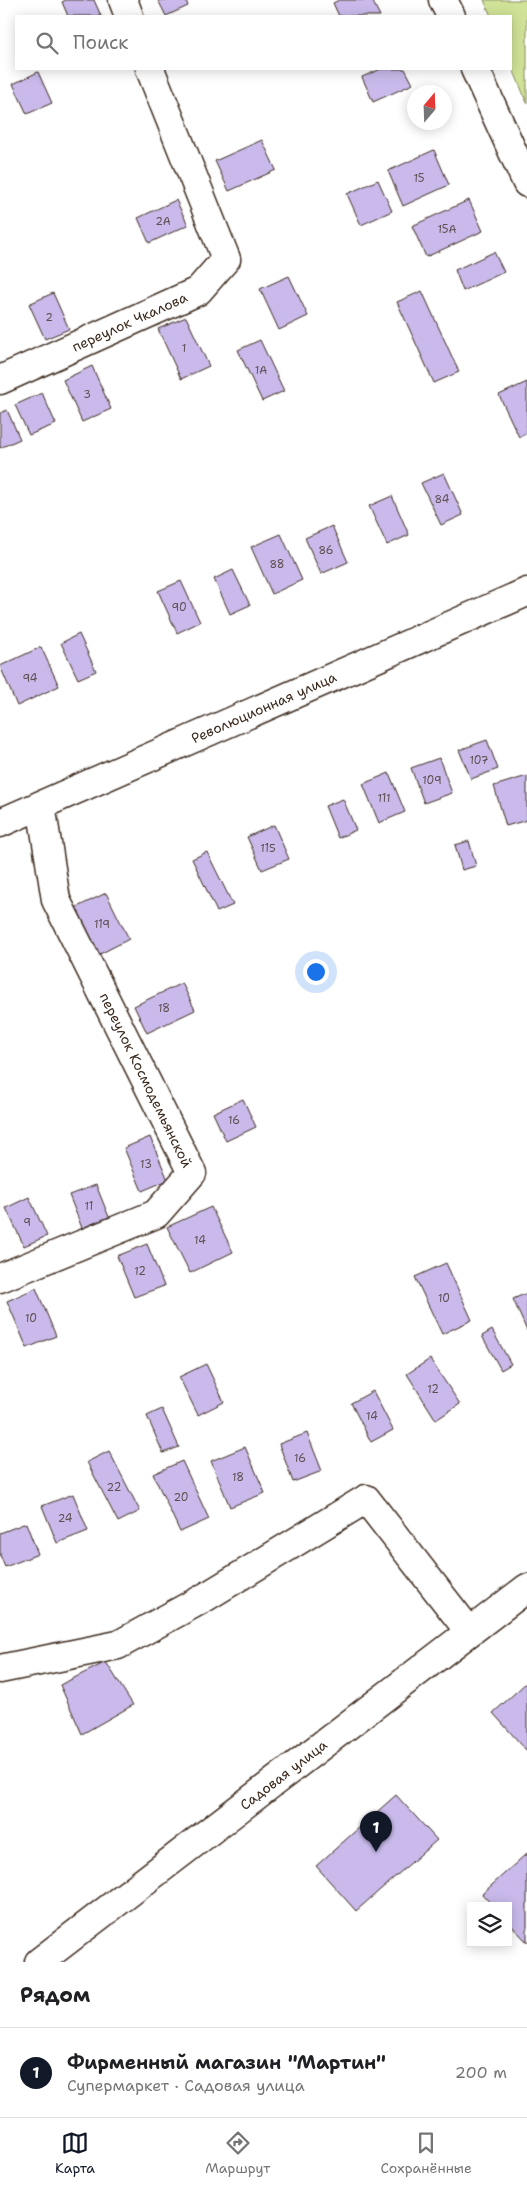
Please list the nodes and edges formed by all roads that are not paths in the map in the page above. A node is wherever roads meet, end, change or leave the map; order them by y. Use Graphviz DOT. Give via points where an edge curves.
graph roads {
  1 [pos="123,0"];
  2 [pos="443,0"];
  3 [pos="130,15"];
  4 [pos="450,15"];
  5 [pos="150,70"];
  6 [pos="475,70"];
  7 [pos="527,183"];
  8 [pos="0,380"];
  9 [pos="527,592"];
  10 [pos="41,805"];
  11 [pos="0,823"];
  12 [pos="0,1278"];
  13 [pos="527,1588"];
  14 [pos="469,1631"];
  15 [pos="0,1669"];
  16 [pos="38,1962"];
  1 -- 3 [label="street"];
  2 -- 4 [label="street"];
  5 -- 8 [label="street, переулок Чкалова" via="226,259 198,291"];
  6 -- 7 [label="street"];
  9 -- 10 [label="street, Революционная улица"];
  10 -- 11 [label="street, Революционная улица"];
  10 -- 12 [label="street, переулок Космодемьянской" via="56,900 192,1173 156,1214"];
  13 -- 14 [label="street, Садовая улица"];
  14 -- 15 [label="street" via="366,1499 204,1598 118,1645"];
  14 -- 16 [label="street, Садовая улица"];
}
